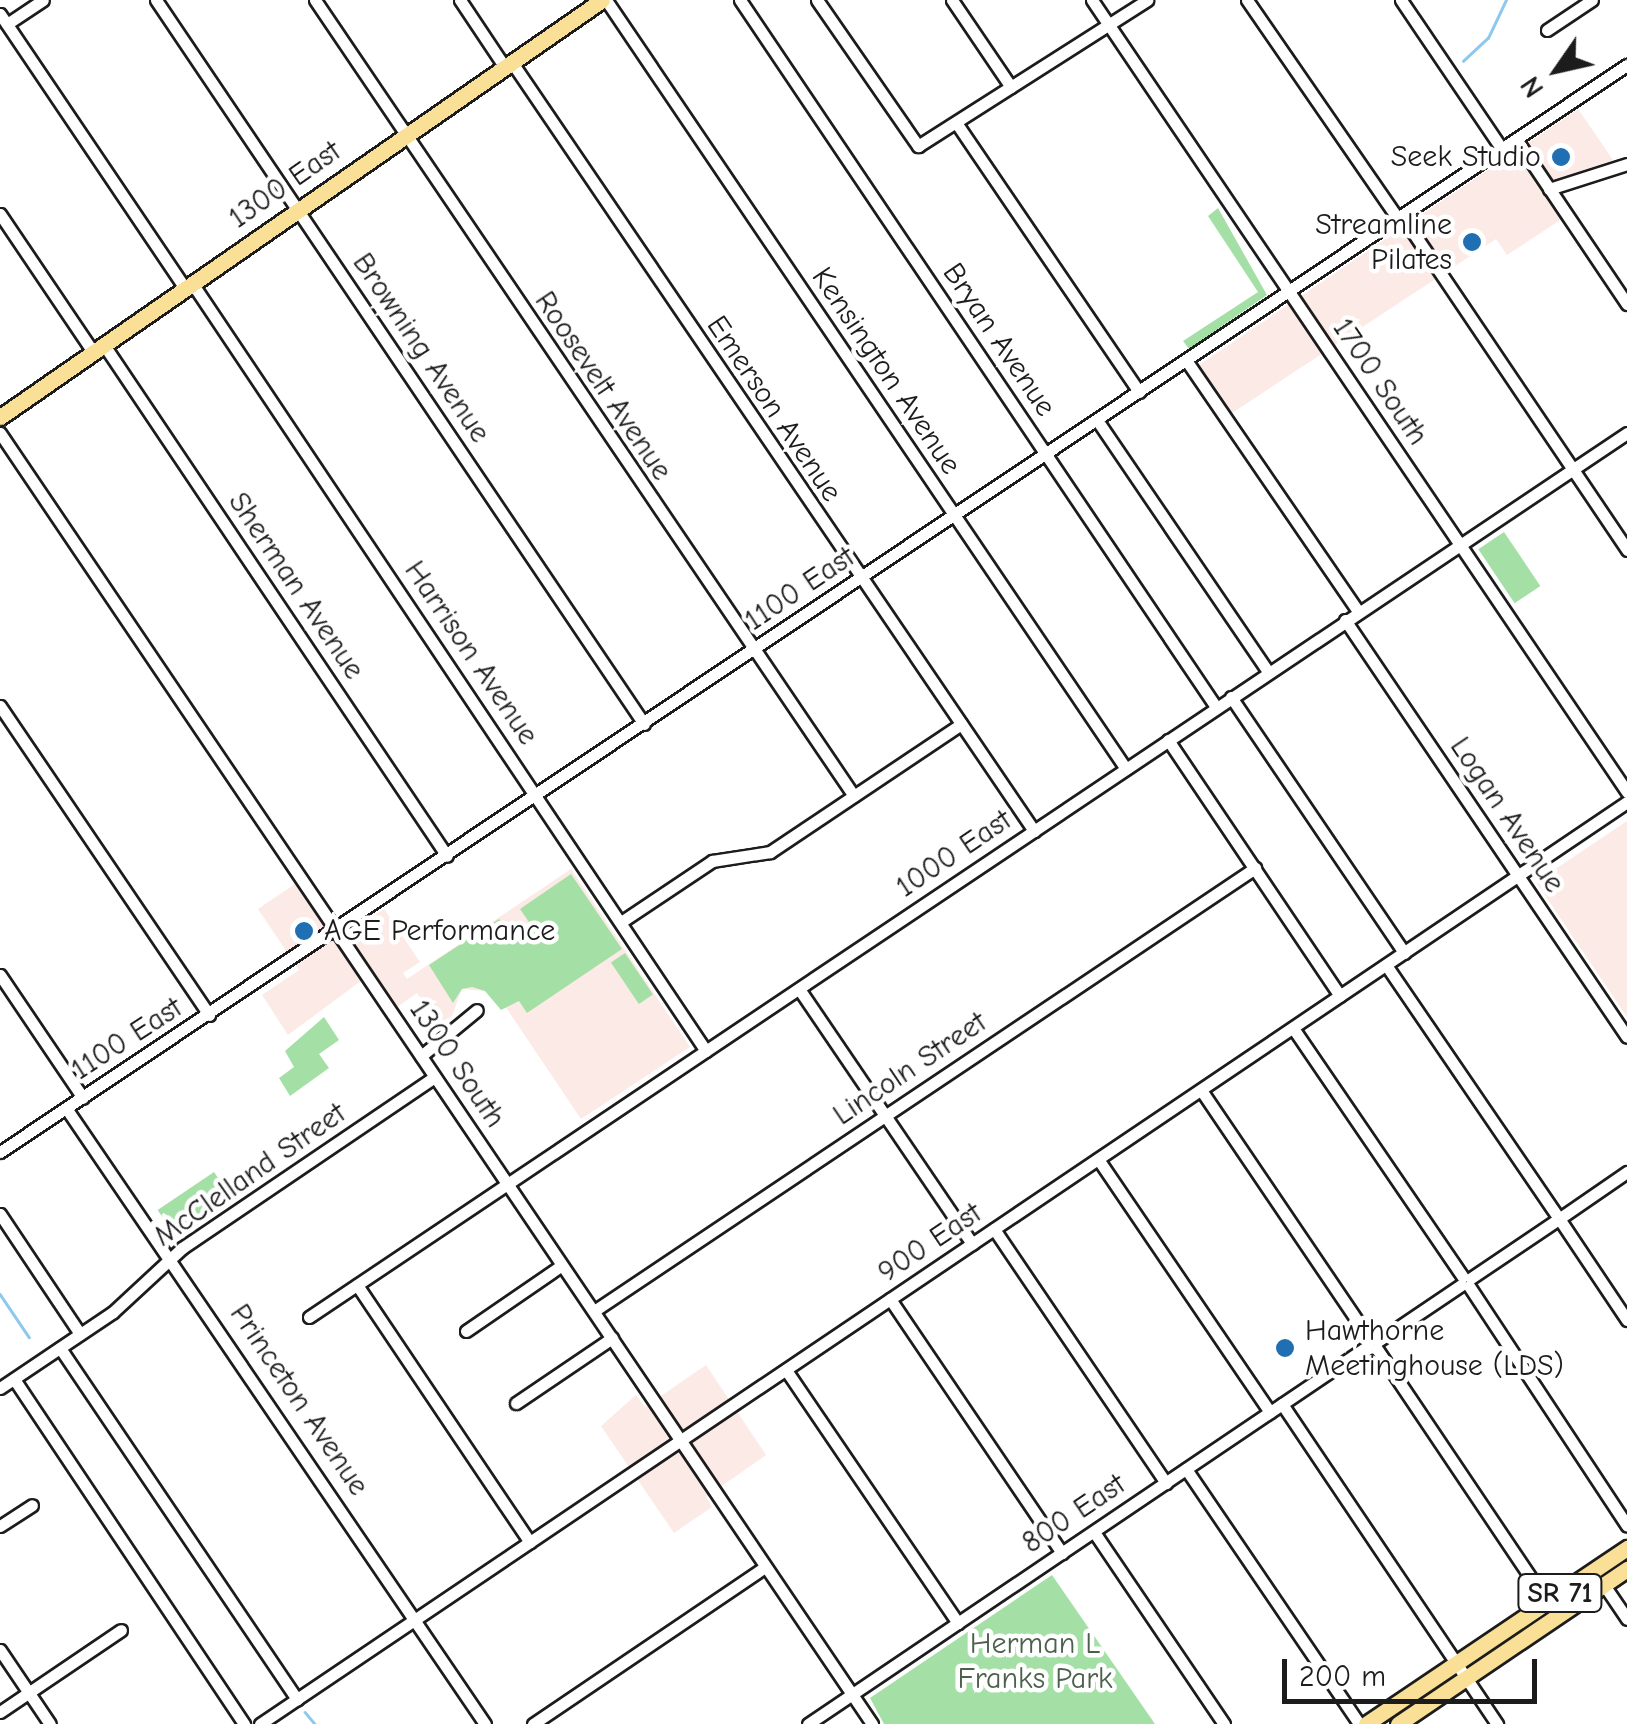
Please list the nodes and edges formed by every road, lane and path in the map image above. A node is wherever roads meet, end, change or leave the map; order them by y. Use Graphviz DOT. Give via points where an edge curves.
graph roads {
  1 [pos="44,0"];
  2 [pos="156,0"];
  3 [pos="315,0"];
  4 [pos="460,0"];
  5 [pos="604,0"];
  6 [pos="740,0"];
  7 [pos="817,0"];
  8 [pos="952,0"];
  9 [pos="1092,0"];
  10 [pos="1147,0"];
  11 [pos="1247,0"];
  12 [pos="1401,0"];
  13 [pos="1592,0"];
  14 [pos="1108,24"];
  15 [pos="7,25"];
  16 [pos="1547,30"];
  17 [pos="0,46"];
  18 [pos="507,63"];
  19 [pos="1627,65"];
  20 [pos="1011,87"];
  21 [pos="957,124"];
  22 [pos="405,134"];
  23 [pos="1516,139"];
  24 [pos="1502,149"];
  25 [pos="1627,164"];
  26 [pos="1550,189"];
  27 [pos="297,210"];
  28 [pos="0,214"];
  29 [pos="1400,217"];
  30 [pos="188,285"];
  31 [pos="1288,292"];
  32 [pos="1627,304"];
  33 [pos="98,348"];
  34 [pos="1186,360"];
  35 [pos="1138,392"];
  36 [pos="0,417"];
  37 [pos="1097,420"];
  38 [pos="0,433"];
  39 [pos="1627,433"];
  40 [pos="1046,454"];
  41 [pos="1573,470"];
  42 [pos="954,516"];
  43 [pos="1460,544"];
  44 [pos="1627,550"];
  45 [pos="860,578"];
  46 [pos="1358,612"];
  47 [pos="1345,620"];
  48 [pos="753,651"];
  49 [pos="1268,672"];
  50 [pos="1231,698"];
  51 [pos="0,706"];
  52 [pos="1216,708"];
  53 [pos="644,724"];
  54 [pos="961,724"];
  55 [pos="1168,740"];
  56 [pos="1126,769"];
  57 [pos="1627,792"];
  58 [pos="537,796"];
  59 [pos="854,796"];
  60 [pos="1627,802"];
  61 [pos="1034,831"];
  62 [pos="447,856"];
  63 [pos="1255,868"];
  64 [pos="1518,876"];
  65 [pos="620,922"];
  66 [pos="336,931"];
  67 [pos="1404,953"];
  68 [pos="1386,965"];
  69 [pos="0,975"];
  70 [pos="799,989"];
  71 [pos="1340,996"];
  72 [pos="477,1010"];
  73 [pos="209,1015"];
  74 [pos="1293,1028"];
  75 [pos="1627,1038"];
  76 [pos="706,1051"];
  77 [pos="421,1056"];
  78 [pos="435,1078"];
  79 [pos="1200,1090"];
  80 [pos="82,1098"];
  81 [pos="66,1108"];
  82 [pos="885,1116"];
  83 [pos="0,1152"];
  84 [pos="1098,1159"];
  85 [pos="1627,1172"];
  86 [pos="508,1184"];
  87 [pos="0,1214"];
  88 [pos="1558,1219"];
  89 [pos="994,1229"];
  90 [pos="972,1244"];
  91 [pos="172,1257"];
  92 [pos="562,1265"];
  93 [pos="1466,1282"];
  94 [pos="357,1285"];
  95 [pos="890,1300"];
  96 [pos="594,1312"];
  97 [pos="309,1317"];
  98 [pos="1627,1320"];
  99 [pos="466,1331"];
  100 [pos="80,1334"];
  101 [pos="612,1338"];
  102 [pos="1373,1344"];
  103 [pos="60,1348"];
  104 [pos="786,1370"];
  105 [pos="14,1379"];
  106 [pos="0,1388"];
  107 [pos="516,1403"];
  108 [pos="1282,1404"];
  109 [pos="1270,1412"];
  110 [pos="681,1440"];
  111 [pos="1186,1469"];
  112 [pos="1166,1483"];
  113 [pos="32,1504"];
  114 [pos="1626,1518"];
  115 [pos="0,1526"];
  116 [pos="1094,1532"];
  117 [pos="530,1542"];
  118 [pos="1627,1548"];
  119 [pos="1062,1552"];
  120 [pos="765,1567"];
  121 [pos="1627,1569"];
  122 [pos="1604,1585"];
  123 [pos="1547,1602"];
  124 [pos="416,1619"];
  125 [pos="1627,1619"];
  126 [pos="958,1623"];
  127 [pos="121,1630"];
  128 [pos="0,1650"];
  129 [pos="1456,1663"];
  130 [pos="1466,1678"];
  131 [pos="28,1693"];
  132 [pos="852,1695"];
  133 [pos="298,1699"];
  134 [pos="0,1712"];
  135 [pos="50,1724"];
  136 [pos="244,1724"];
  137 [pos="260,1724"];
  138 [pos="486,1724"];
  139 [pos="533,1724"];
  140 [pos="808,1724"];
  141 [pos="872,1724"];
  142 [pos="1224,1724"];
  143 [pos="1362,1724"];
  144 [pos="1398,1724"];
  145 [pos="1497,1724"];
  1 -- 15 [label="street"];
  2 -- 27 [label="street, Browning Avenue"];
  3 -- 22 [label="street, Roosevelt Avenue"];
  4 -- 18 [label="street, Emerson Avenue"];
  5 -- 18 [label="main road, 1300 East"];
  5 -- 42 [label="street, Kensington Avenue"];
  6 -- 40 [label="street, Bryan Avenue"];
  7 -- 21 [label="street" via="922,146"];
  8 -- 20 [label="street"];
  9 -- 14 [label="street, 1700 South"];
  10 -- 14 [label="street"];
  11 -- 29 [label="street"];
  12 -- 24 [label="street"];
  13 -- 16 [label="street"];
  14 -- 20 [label="street"];
  14 -- 31 [label="street, 1700 South"];
  15 -- 17 [label="street"];
  15 -- 30 [label="street, Harrison Avenue"];
  18 -- 22 [label="main road, 1300 East"];
  18 -- 45 [label="street, Emerson Avenue"];
  19 -- 23 [label="street, 1100 East"];
  20 -- 21 [label="street"];
  21 -- 35 [label="street"];
  22 -- 27 [label="main road, 1300 East"];
  22 -- 48 [label="street, Roosevelt Avenue"];
  23 -- 24 [label="street, 1100 East"];
  23 -- 26 [label="street"];
  24 -- 29 [label="street, 1100 East"];
  25 -- 26 [label="street"];
  26 -- 32 [label="street"];
  27 -- 30 [label="main road, 1300 East"];
  27 -- 53 [label="street, Browning Avenue"];
  28 -- 33 [label="street, Sherman Avenue"];
  29 -- 31 [label="street, 1100 East"];
  29 -- 41 [label="street"];
  30 -- 33 [label="main road, 1300 East"];
  30 -- 58 [label="street, Harrison Avenue"];
  31 -- 34 [label="street, 1100 East"];
  31 -- 43 [label="street, 1700 South"];
  33 -- 36 [label="main road, 1300 East"];
  33 -- 62 [label="street, Sherman Avenue"];
  34 -- 35 [label="street, 1100 East"];
  34 -- 46 [label="street"];
  35 -- 37 [label="street, 1100 East"];
  37 -- 40 [label="street, 1100 East"];
  37 -- 49 [label="street"];
  38 -- 66 [label="street, 1300 South"];
  39 -- 41 [label="street, 1000 East"];
  40 -- 42 [label="street, 1100 East"];
  40 -- 52 [label="street, Bryan Avenue"];
  41 -- 43 [label="street, 1000 East"];
  41 -- 44 [label="street"];
  42 -- 45 [label="street, 1100 East"];
  42 -- 56 [label="street, Kensington Avenue"];
  43 -- 46 [label="street, 1000 East"];
  43 -- 57 [label="street, 1700 South"];
  45 -- 48 [label="street, 1100 East"];
  45 -- 54 [label="street, Emerson Avenue"];
  46 -- 47 [label="street, 1000 East"];
  47 -- 49 [label="street, 1000 East"];
  47 -- 64 [label="street, Logan Avenue"];
  48 -- 53 [label="street, 1100 East"];
  48 -- 59 [label="street, Roosevelt Avenue"];
  49 -- 50 [label="street, 1000 East"];
  50 -- 52 [label="street, 1000 East"];
  50 -- 67 [label="street"];
  51 -- 73 [label="street"];
  52 -- 55 [label="street, 1000 East"];
  53 -- 58 [label="street, 1100 East"];
  54 -- 59 [label="street"];
  54 -- 61 [label="street, Emerson Avenue"];
  55 -- 56 [label="street, 1000 East"];
  55 -- 63 [label="street"];
  56 -- 61 [label="street, 1000 East"];
  58 -- 62 [label="street, 1100 East"];
  58 -- 65 [label="street, Harrison Avenue"];
  59 -- 65 [label="street" via="767,854 712,861"];
  60 -- 64 [label="street, 900 East"];
  61 -- 70 [label="street, 1000 East"];
  62 -- 66 [label="street, 1100 East"];
  63 -- 71 [label="street"];
  63 -- 82 [label="street, Lincoln Street"];
  64 -- 67 [label="street, 900 East"];
  64 -- 75 [label="street, Logan Avenue"];
  65 -- 76 [label="street, Harrison Avenue"];
  66 -- 73 [label="street, 1100 East"];
  66 -- 77 [label="street, 1300 South"];
  67 -- 68 [label="street, 900 East"];
  68 -- 71 [label="street, 900 East"];
  68 -- 88 [label="street"];
  69 -- 80 [label="street"];
  70 -- 76 [label="street, 1000 East"];
  70 -- 82 [label="street"];
  71 -- 74 [label="street, 900 East"];
  72 -- 77 [label="street" via="468,1024"];
  73 -- 80 [label="street, 1100 East"];
  74 -- 79 [label="street, 900 East"];
  74 -- 93 [label="street"];
  76 -- 86 [label="street, 1000 East"];
  77 -- 78 [label="street, 1300 South"];
  78 -- 86 [label="street, 1300 South"];
  78 -- 91 [label="street, McClelland Street"];
  79 -- 84 [label="street, 900 East"];
  79 -- 102 [label="street"];
  80 -- 81 [label="street, 1100 East"];
  81 -- 83 [label="street, 1100 East"];
  81 -- 91 [label="street, Princeton Avenue"];
  82 -- 90 [label="street"];
  82 -- 96 [label="street, Lincoln Street"];
  84 -- 89 [label="street, 900 East"];
  84 -- 109 [label="street"];
  85 -- 88 [label="street, 800 East"];
  86 -- 92 [label="street, 1300 South"];
  86 -- 94 [label="street, 1000 East"];
  87 -- 100 [label="street"];
  88 -- 93 [label="street, 800 East"];
  88 -- 98 [label="street"];
  89 -- 90 [label="street, 900 East"];
  89 -- 112 [label="street"];
  90 -- 95 [label="street, 900 East"];
  91 -- 100 [label="street, McClelland Street"];
  91 -- 124 [label="street, Princeton Avenue"];
  92 -- 96 [label="street, 1300 South"];
  92 -- 99 [label="street"];
  93 -- 102 [label="street, 800 East"];
  93 -- 114 [label="street"];
  94 -- 97 [label="street, 1000 East"];
  94 -- 117 [label="street"];
  95 -- 104 [label="street, 900 East"];
  95 -- 119 [label="street"];
  96 -- 101 [label="street, 1300 South"];
  100 -- 103 [label="street, McClelland Street"];
  101 -- 107 [label="street"];
  101 -- 110 [label="street, 1300 South"];
  102 -- 108 [label="street, 800 East"];
  102 -- 123 [label="street"];
  103 -- 105 [label="street, McClelland Street"];
  103 -- 133 [label="street"];
  104 -- 110 [label="street, 900 East"];
  104 -- 126 [label="street"];
  105 -- 106 [label="street, McClelland Street"];
  105 -- 136 [label="street"];
  108 -- 109 [label="street, 800 East"];
  108 -- 129 [label="street"];
  109 -- 111 [label="street, 800 East"];
  110 -- 117 [label="street, 900 East"];
  110 -- 120 [label="street, 1300 South"];
  111 -- 112 [label="street, 800 East"];
  111 -- 143 [label="street"];
  112 -- 116 [label="street, 800 East"];
  113 -- 115 [label="street"];
  116 -- 119 [label="street, 800 East"];
  116 -- 142 [label="street"];
  117 -- 124 [label="street, 900 East"];
  118 -- 123 [label="main road, SR 71"];
  119 -- 126 [label="street, 800 East"];
  120 -- 132 [label="street, 1300 South"];
  120 -- 139 [label="street"];
  121 -- 122 [label="main road, SR 71"];
  122 -- 125 [label="street"];
  122 -- 130 [label="main road, SR 71"];
  123 -- 129 [label="main road, SR 71"];
  124 -- 133 [label="street, 900 East"];
  124 -- 138 [label="street, Princeton Avenue"];
  126 -- 132 [label="street, 800 East"];
  127 -- 131 [label="street"];
  128 -- 131 [label="street"];
  129 -- 130 [label="street"];
  129 -- 143 [label="main road, SR 71"];
  130 -- 144 [label="main road, SR 71"];
  130 -- 145 [label="street"];
  131 -- 134 [label="street"];
  131 -- 135 [label="street"];
  132 -- 140 [label="street, 800 East"];
  132 -- 141 [label="street, 1300 South"];
  133 -- 137 [label="street, 900 East"];
}
